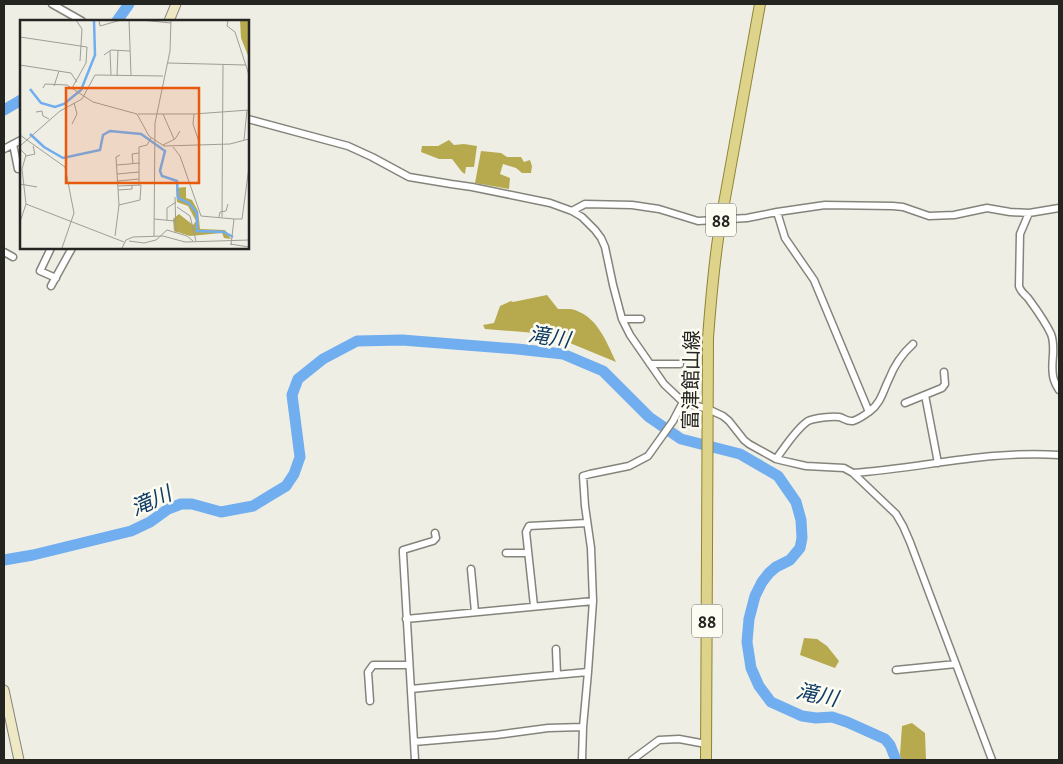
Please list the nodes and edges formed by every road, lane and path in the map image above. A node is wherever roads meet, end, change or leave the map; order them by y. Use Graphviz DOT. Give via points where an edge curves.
graph roads {
  1 [pos="52,4"];
  2 [pos="176,4"];
  3 [pos="760,4"];
  4 [pos="80,20"];
  5 [pos="169,20"];
  6 [pos="249,119"];
  7 [pos="20,140"];
  8 [pos="12,144"];
  9 [pos="4,149"];
  10 [pos="18,169"];
  11 [pos="1059,208"];
  12 [pos="572,211"];
  13 [pos="777,212"];
  14 [pos="1029,213"];
  15 [pos="721,220"];
  16 [pos="51,249"];
  17 [pos="71,249"];
  18 [pos="4,252"];
  19 [pos="13,257"];
  20 [pos="56,278"];
  21 [pos="51,286"];
  22 [pos="622,319"];
  23 [pos="641,319"];
  24 [pos="912,344"];
  25 [pos="650,364"];
  26 [pos="680,364"];
  27 [pos="944,372"];
  28 [pos="1059,390"];
  29 [pos="925,394"];
  30 [pos="684,402"];
  31 [pos="905,403"];
  32 [pos="708,409"];
  33 [pos="869,412"];
  34 [pos="1059,454"];
  35 [pos="776,459"];
  36 [pos="938,463"];
  37 [pos="853,473"];
  38 [pos="587,523"];
  39 [pos="435,533"];
  40 [pos="528,552"];
  41 [pos="506,554"];
  42 [pos="471,569"];
  43 [pos="593,601"];
  44 [pos="534,606"];
  45 [pos="475,612"];
  46 [pos="406,619"];
  47 [pos="556,649"];
  48 [pos="409,664"];
  49 [pos="956,664"];
  50 [pos="896,670"];
  51 [pos="588,672"];
  52 [pos="558,675"];
  53 [pos="411,689"];
  54 [pos="4,690"];
  55 [pos="370,701"];
  56 [pos="583,727"];
  57 [pos="414,742"];
  58 [pos="706,744"];
  59 [pos="19,760"];
  60 [pos="415,760"];
  61 [pos="582,760"];
  62 [pos="632,760"];
  63 [pos="706,760"];
  64 [pos="992,760"];
  1 -- 4 [label="street"];
  2 -- 5 [label="street"];
  3 -- 15 [label="main road, 富津館山線 / 88"];
  6 -- 12 [label="street" via="348,146 409,177 517,196"];
  7 -- 8 [label="street"];
  8 -- 9 [label="street"];
  8 -- 10 [label="street"];
  11 -- 14 [label="street"];
  12 -- 15 [label="street" via="585,204 632,205 659,208 698,221"];
  12 -- 22 [label="street" via="601,238"];
  13 -- 14 [label="street" via="825,206 893,206 929,216 987,208"];
  13 -- 15 [label="street"];
  13 -- 33 [label="street" via="785,238 814,280"];
  14 -- 28 [label="street" via="1020,234 1019,286 1044,321 1054,344 1052,370"];
  15 -- 32 [label="main road, 富津館山線 / 88" via="711,293"];
  16 -- 20 [label="street" via="40,271"];
  17 -- 20 [label="street"];
  18 -- 19 [label="street"];
  20 -- 21 [label="street"];
  22 -- 23 [label="street"];
  22 -- 25 [label="street"];
  24 -- 33 [label="street" via="900,357 884,394"];
  25 -- 26 [label="street"];
  25 -- 30 [label="street" via="664,384"];
  27 -- 29 [label="street" via="942,388"];
  29 -- 31 [label="street"];
  29 -- 36 [label="street"];
  30 -- 32 [label="street"];
  30 -- 38 [label="street" via="648,456 629,466 583,476"];
  32 -- 35 [label="street" via="729,421 749,444"];
  32 -- 58 [label="main road, 富津館山線 / 88"];
  33 -- 35 [label="street" via="852,421 836,416 808,421"];
  34 -- 36 [label="street" via="1006,455"];
  35 -- 37 [label="street" via="806,466 844,468"];
  36 -- 37 [label="street"];
  37 -- 49 [label="street" via="896,514 903,526"];
  38 -- 40 [label="street" via="529,526 526,532"];
  38 -- 43 [label="street"];
  39 -- 46 [label="street" via="433,542 404,550"];
  40 -- 41 [label="street"];
  40 -- 44 [label="street"];
  42 -- 45 [label="street"];
  43 -- 44 [label="street"];
  43 -- 51 [label="street"];
  44 -- 45 [label="street"];
  45 -- 46 [label="street"];
  46 -- 48 [label="street"];
  47 -- 52 [label="street"];
  48 -- 53 [label="street"];
  48 -- 55 [label="street" via="373,665 368,672"];
  49 -- 50 [label="street"];
  49 -- 64 [label="street"];
  51 -- 52 [label="street"];
  51 -- 56 [label="street"];
  52 -- 53 [label="street"];
  53 -- 57 [label="street"];
  54 -- 59 [label="street"];
  56 -- 57 [label="street"];
  56 -- 61 [label="street"];
  57 -- 60 [label="street"];
  58 -- 62 [label="street" via="679,739 659,740"];
  58 -- 63 [label="main road, 富津館山線 / 88"];
}
